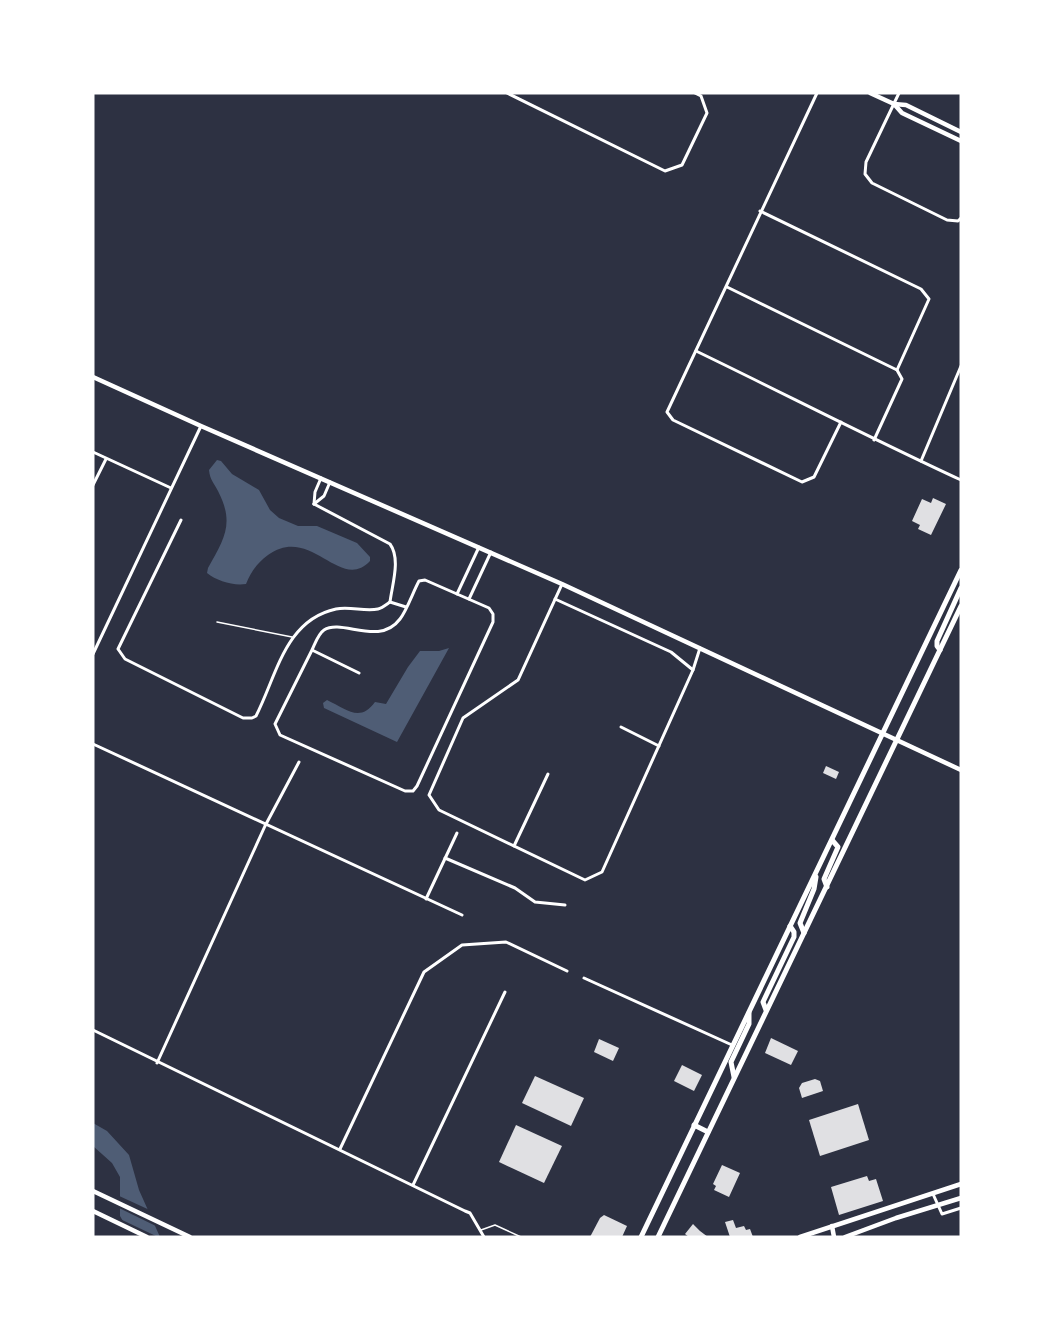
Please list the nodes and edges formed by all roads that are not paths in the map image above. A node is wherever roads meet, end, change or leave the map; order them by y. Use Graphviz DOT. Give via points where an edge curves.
graph roads {
  1 [pos="507,93"];
  2 [pos="695,93"];
  3 [pos="817,93"];
  4 [pos="870,93"];
  5 [pos="899,93"];
  6 [pos="894,104"];
  7 [pos="961,132"];
  8 [pos="961,141"];
  9 [pos="760,211"];
  10 [pos="961,218"];
  11 [pos="727,287"];
  12 [pos="696,351"];
  13 [pos="961,366"];
  14 [pos="897,369"];
  15 [pos="93,377"];
  16 [pos="841,422"];
  17 [pos="201,426"];
  18 [pos="874,440"];
  19 [pos="93,452"];
  20 [pos="106,459"];
  21 [pos="921,462"];
  22 [pos="321,478"];
  23 [pos="961,480"];
  24 [pos="330,482"];
  25 [pos="93,485"];
  26 [pos="171,488"];
  27 [pos="314,504"];
  28 [pos="181,520"];
  29 [pos="479,547"];
  30 [pos="491,552"];
  31 [pos="961,570"];
  32 [pos="956,580"];
  33 [pos="562,584"];
  34 [pos="961,587"];
  35 [pos="457,594"];
  36 [pos="469,599"];
  37 [pos="555,599"];
  38 [pos="390,602"];
  39 [pos="961,606"];
  40 [pos="406,607"];
  41 [pos="218,622"];
  42 [pos="292,638"];
  43 [pos="700,648"];
  44 [pos="312,650"];
  45 [pos="940,650"];
  46 [pos="93,654"];
  47 [pos="693,670"];
  48 [pos="359,673"];
  49 [pos="621,728"];
  50 [pos="883,733"];
  51 [pos="897,740"];
  52 [pos="93,744"];
  53 [pos="659,746"];
  54 [pos="299,762"];
  55 [pos="961,770"];
  56 [pos="548,774"];
  57 [pos="266,826"];
  58 [pos="457,833"];
  59 [pos="832,840"];
  60 [pos="514,846"];
  61 [pos="445,858"];
  62 [pos="816,872"];
  63 [pos="827,887"];
  64 [pos="426,899"];
  65 [pos="565,905"];
  66 [pos="462,915"];
  67 [pos="790,926"];
  68 [pos="804,933"];
  69 [pos="567,971"];
  70 [pos="584,978"];
  71 [pos="505,992"];
  72 [pos="766,1010"];
  73 [pos="749,1011"];
  74 [pos="93,1030"];
  75 [pos="732,1045"];
  76 [pos="157,1063"];
  77 [pos="734,1077"];
  78 [pos="694,1125"];
  79 [pos="708,1131"];
  80 [pos="340,1149"];
  81 [pos="961,1184"];
  82 [pos="413,1185"];
  83 [pos="93,1191"];
  84 [pos="933,1194"];
  85 [pos="961,1198"];
  86 [pos="938,1205"];
  87 [pos="961,1208"];
  88 [pos="93,1211"];
  89 [pos="832,1226"];
  90 [pos="480,1230"];
  91 [pos="147,1237"];
  92 [pos="190,1237"];
  93 [pos="484,1237"];
  94 [pos="521,1237"];
  95 [pos="641,1237"];
  96 [pos="658,1237"];
  97 [pos="800,1237"];
  98 [pos="834,1237"];
  99 [pos="844,1237"];
  1 -- 2 [label="street" via="665,171 682,165 707,113 701,96"];
  3 -- 9 [label="street"];
  4 -- 6 [label="street"];
  5 -- 6 [label="street"];
  6 -- 7 [label="street" via="906,105"];
  6 -- 8 [label="street" via="902,113"];
  6 -- 10 [label="street" via="866,162 865,174 872,183 947,220"];
  9 -- 11 [label="street"];
  9 -- 14 [label="street" via="921,289 929,299"];
  11 -- 12 [label="street"];
  11 -- 14 [label="street"];
  12 -- 16 [label="street"];
  12 -- 16 [label="street" via="667,412 673,420 802,482 814,477"];
  13 -- 21 [label="street"];
  14 -- 18 [label="street" via="902,379"];
  15 -- 17 [label="street"];
  16 -- 18 [label="street"];
  17 -- 22 [label="street"];
  17 -- 26 [label="street"];
  18 -- 21 [label="street"];
  19 -- 20 [label="street"];
  20 -- 25 [label="street"];
  20 -- 26 [label="street"];
  21 -- 23 [label="street"];
  22 -- 24 [label="street"];
  22 -- 27 [label="street"];
  24 -- 27 [label="street"];
  24 -- 29 [label="street"];
  26 -- 46 [label="street"];
  27 -- 38 [label="street" via="395,550"];
  28 -- 42 [label="street" via="120,642 118,649 125,659 243,718 252,718"];
  29 -- 30 [label="street"];
  29 -- 35 [label="street"];
  30 -- 33 [label="street"];
  30 -- 36 [label="street"];
  31 -- 32 [label="main road"];
  32 -- 34 [label="main road"];
  32 -- 50 [label="main road"];
  33 -- 37 [label="street"];
  33 -- 43 [label="street"];
  34 -- 45 [label="main road" via="937,641"];
  35 -- 36 [label="street"];
  35 -- 40 [label="street" via="419,581"];
  36 -- 44 [label="street" via="489,608 493,622 413,791 405,791 280,735 275,724"];
  37 -- 47 [label="street" via="671,652"];
  37 -- 60 [label="street" via="518,680 464,718 429,795 439,810"];
  38 -- 40 [label="street"];
  38 -- 42 [label="street" via="378,609 322,612"];
  39 -- 45 [label="main road"];
  40 -- 44 [label="street" via="400,619 380,632 329,628 322,631"];
  41 -- 42 [label="lane"];
  43 -- 47 [label="street"];
  43 -- 50 [label="street"];
  44 -- 48 [label="street"];
  45 -- 51 [label="main road"];
  47 -- 53 [label="street"];
  49 -- 53 [label="street"];
  50 -- 51 [label="street"];
  50 -- 59 [label="main road"];
  51 -- 55 [label="street"];
  51 -- 63 [label="main road"];
  52 -- 57 [label="street"];
  53 -- 60 [label="street" via="602,872 585,879"];
  54 -- 57 [label="street"];
  56 -- 60 [label="street"];
  57 -- 64 [label="street"];
  57 -- 76 [label="street"];
  58 -- 61 [label="street"];
  59 -- 62 [label="main road"];
  59 -- 63 [label="main road" via="838,847 824,879"];
  61 -- 64 [label="street"];
  61 -- 65 [label="street" via="515,888 535,902"];
  62 -- 67 [label="main road"];
  62 -- 68 [label="main road" via="814,890 800,923"];
  63 -- 68 [label="main road"];
  64 -- 66 [label="street"];
  67 -- 72 [label="main road" via="794,937 763,1002"];
  67 -- 73 [label="main road"];
  68 -- 72 [label="main road"];
  69 -- 80 [label="street" via="506,942 462,945 424,972"];
  70 -- 75 [label="street"];
  71 -- 82 [label="street"];
  72 -- 77 [label="main road"];
  73 -- 75 [label="main road"];
  73 -- 77 [label="main road" via="749,1024 731,1062"];
  74 -- 76 [label="street"];
  75 -- 78 [label="main road"];
  76 -- 80 [label="street"];
  77 -- 79 [label="main road"];
  78 -- 79 [label="main road"];
  78 -- 95 [label="main road"];
  79 -- 96 [label="main road"];
  80 -- 82 [label="street"];
  81 -- 84 [label="street"];
  82 -- 90 [label="street" via="470,1213"];
  83 -- 92 [label="street"];
  84 -- 86 [label="street"];
  84 -- 89 [label="street"];
  85 -- 86 [label="street"];
  86 -- 87 [label="street" via="942,1214"];
  86 -- 99 [label="street"];
  88 -- 91 [label="street"];
  89 -- 97 [label="street"];
  89 -- 98 [label="street"];
  90 -- 93 [label="street"];
  90 -- 94 [label="lane" via="495,1225"];
}
